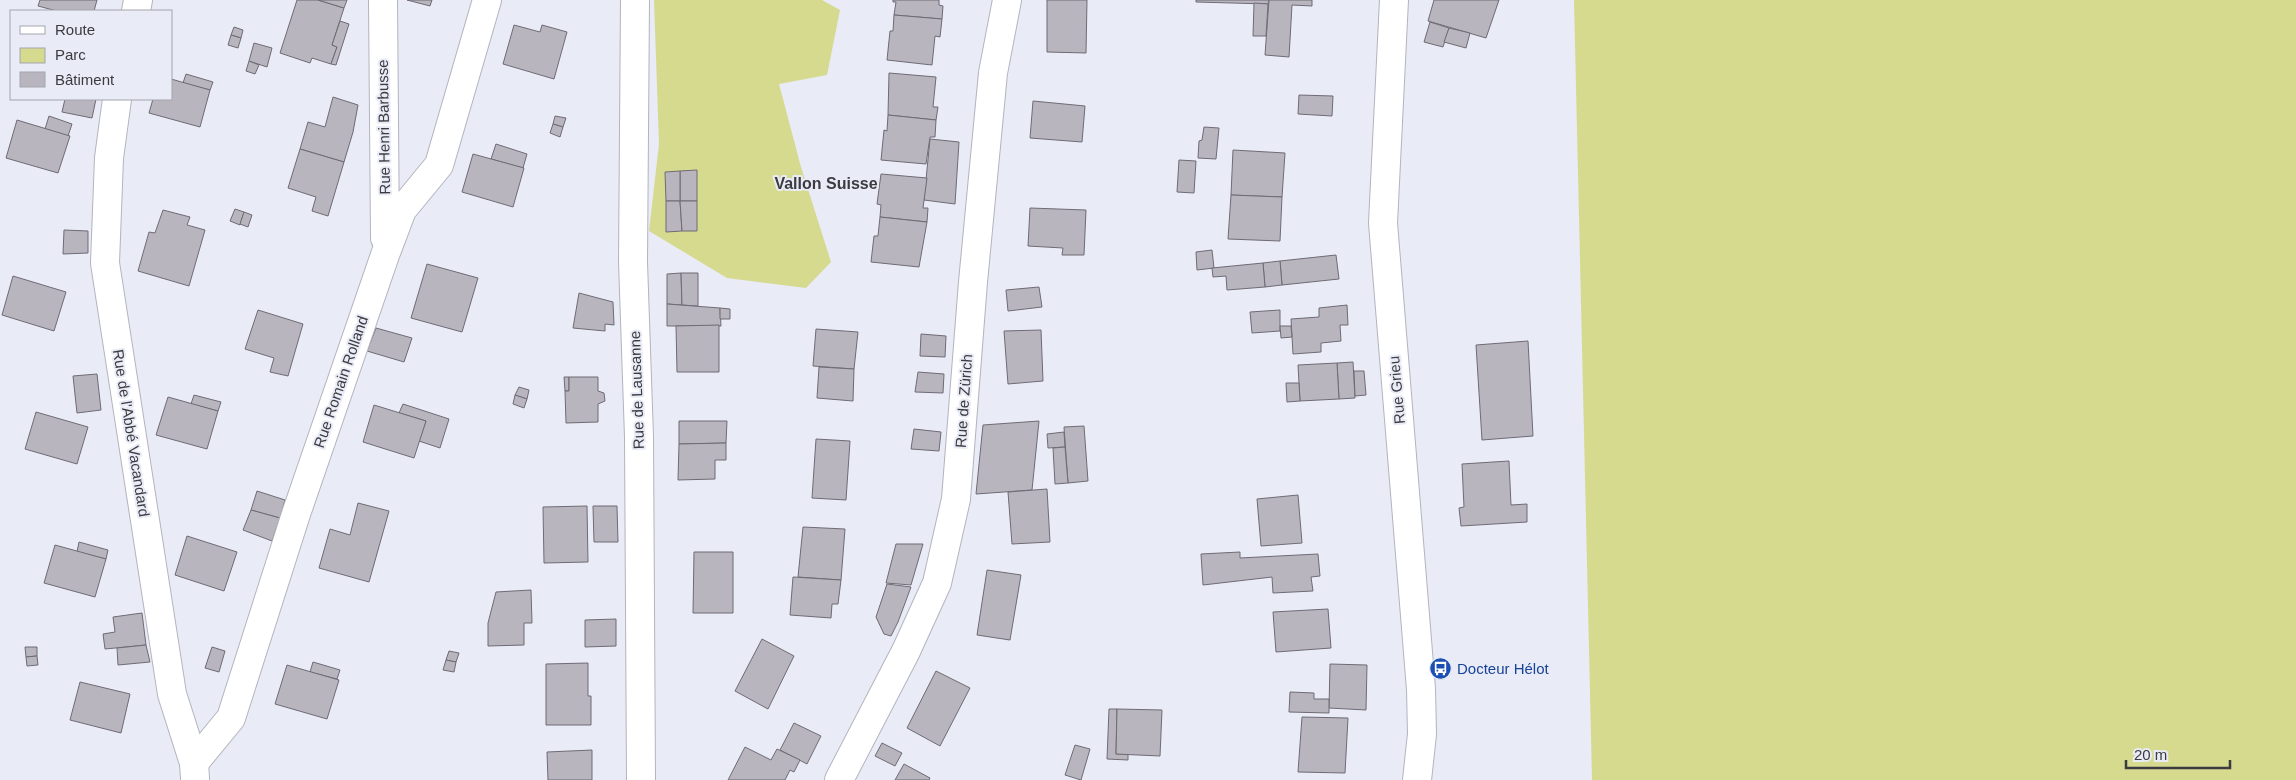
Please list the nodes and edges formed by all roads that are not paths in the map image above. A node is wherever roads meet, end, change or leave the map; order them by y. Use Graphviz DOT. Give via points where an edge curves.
graph roads {
  1 [pos="383,0"];
  2 [pos="487,0"];
  3 [pos="635,0"];
  4 [pos="1007,0"];
  5 [pos="1394,0"];
  6 [pos="118,100"];
  7 [pos="385,255"];
  8 [pos="195,772"];
  9 [pos="641,780"];
  10 [pos="839,780"];
  11 [pos="1417,780"];
  1 -- 7 [label="street, Rue Henri Barbusse"];
  2 -- 7 [label="street, Rue Romain Rolland" via="439,165 402,210"];
  3 -- 9 [label="street, Rue de Lausanne" via="633,262 639,437"];
  4 -- 10 [label="street, Rue de Zürich" via="993,73 956,499 936,583 906,651"];
  5 -- 11 [label="street, Rue Grieu" via="1383,223 1421,689 1422,734"];
  6 -- 8 [label="street, Rue de l'Abbé Vacandard" via="109,158 105,263 172,694"];
  7 -- 8 [label="street, Rue Romain Rolland" via="296,514 231,718"];
}
